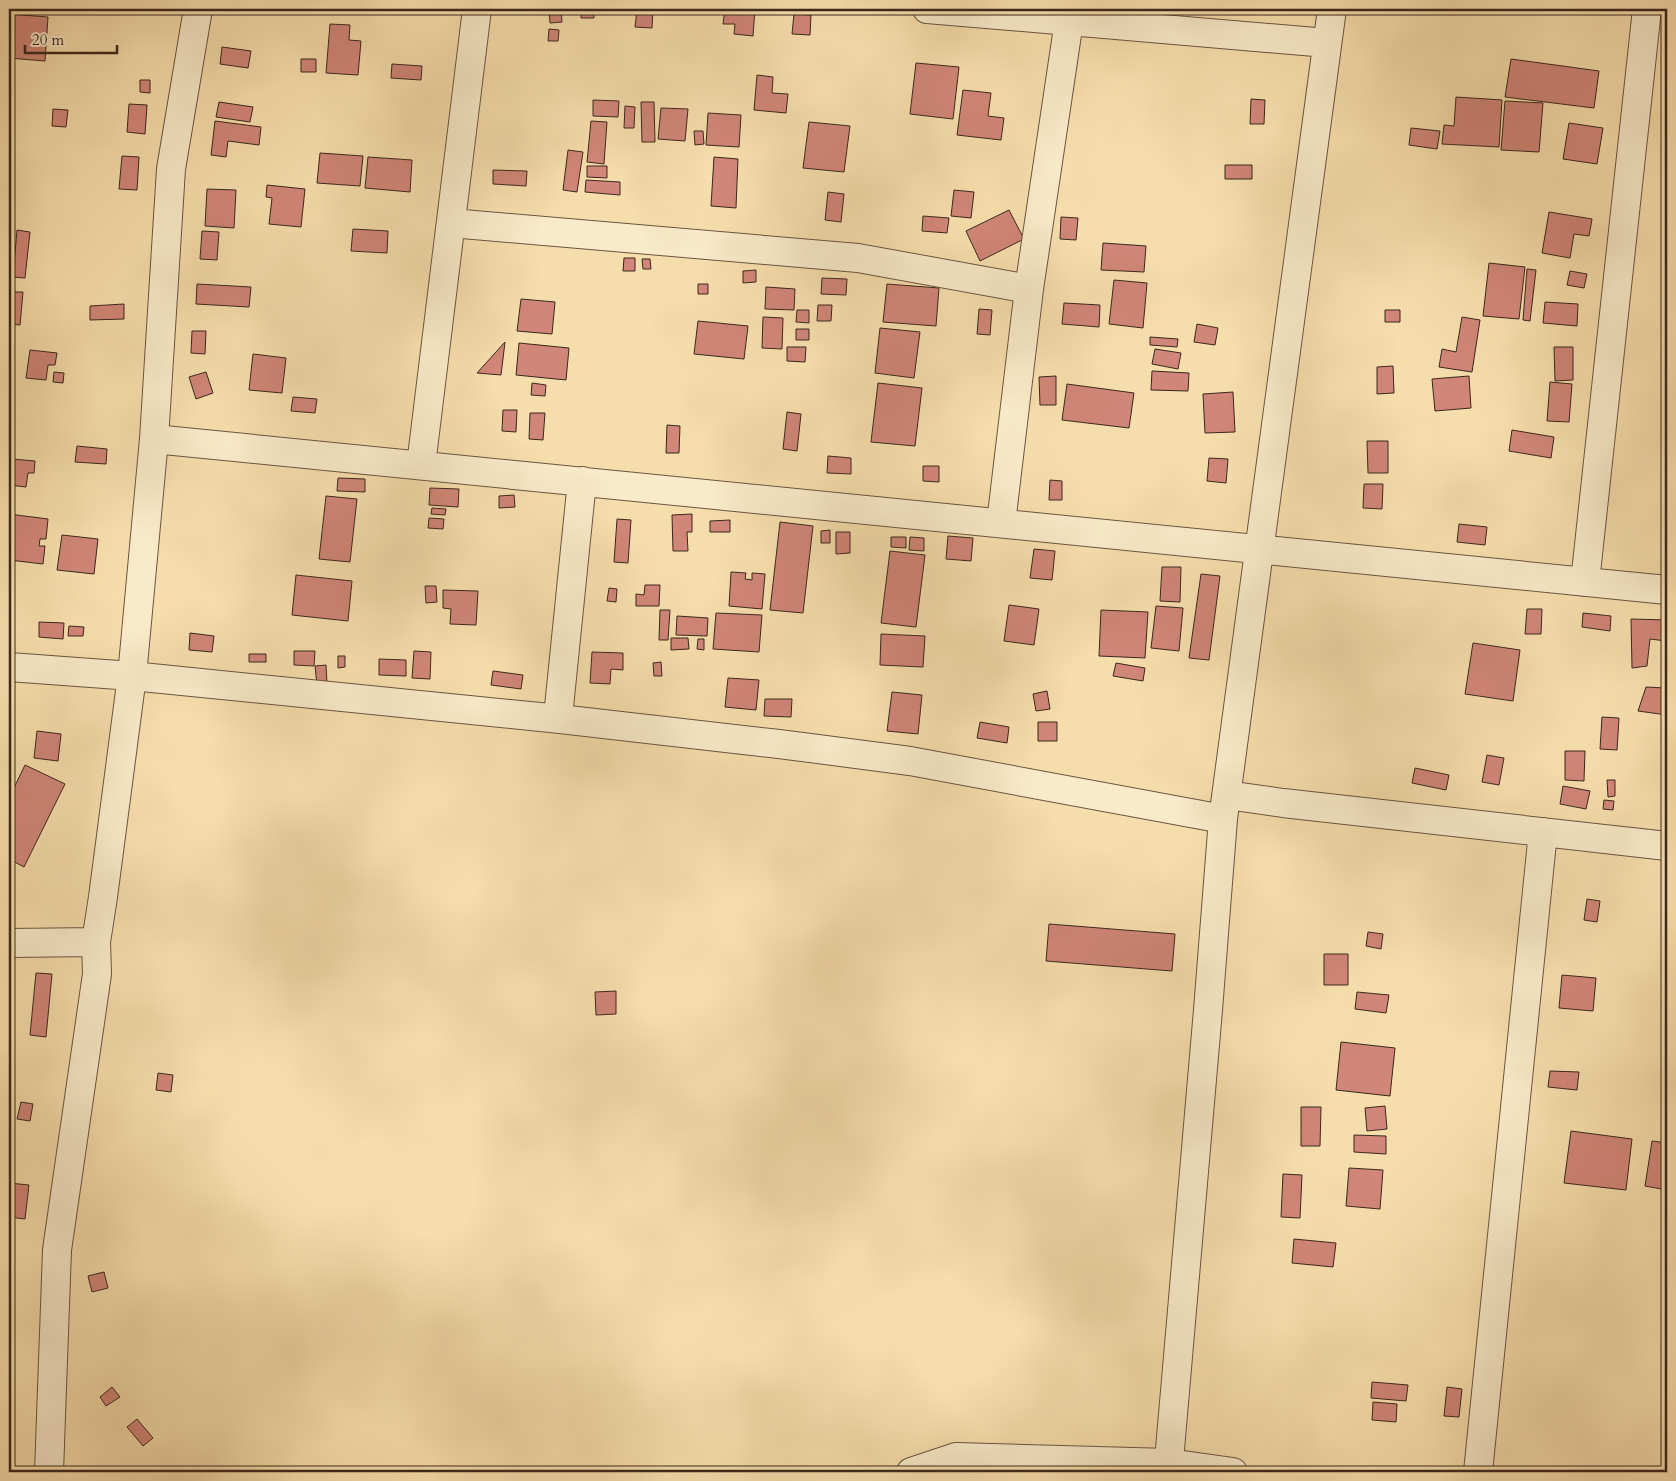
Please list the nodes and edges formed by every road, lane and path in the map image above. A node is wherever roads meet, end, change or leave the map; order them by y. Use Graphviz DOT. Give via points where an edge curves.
graph roads {
  1 [pos="198,9"];
  2 [pos="477,9"];
  3 [pos="927,9"];
  4 [pos="1332,9"];
  5 [pos="1648,9"];
  6 [pos="1069,21"];
  7 [pos="1327,43"];
  8 [pos="451,223"];
  9 [pos="1029,289"];
  10 [pos="154,439"];
  11 [pos="421,466"];
  12 [pos="582,481"];
  13 [pos="1001,523"];
  14 [pos="1260,549"];
  15 [pos="1584,582"];
  16 [pos="1667,590"];
  17 [pos="9,667"];
  18 [pos="132,676"];
  19 [pos="560,719"];
  20 [pos="1225,807"];
  21 [pos="1543,832"];
  22 [pos="1667,846"];
  23 [pos="96,942"];
  24 [pos="9,943"];
  25 [pos="1169,1467"];
  26 [pos="49,1472"];
  27 [pos="911,1472"];
  28 [pos="1232,1472"];
  29 [pos="1478,1472"];
  1 -- 10 [label="street" via="171,169"];
  2 -- 8 [label="street"];
  3 -- 6 [label="street"];
  4 -- 7 [label="street"];
  5 -- 15 [label="street"];
  6 -- 7 [label="street"];
  6 -- 9 [label="street"];
  7 -- 14 [label="street"];
  8 -- 9 [label="street" via="858,258"];
  8 -- 11 [label="street"];
  9 -- 13 [label="street"];
  10 -- 11 [label="street"];
  10 -- 18 [label="street"];
  11 -- 12 [label="street"];
  12 -- 13 [label="street"];
  12 -- 19 [label="street" via="558,708"];
  13 -- 14 [label="street"];
  14 -- 15 [label="street"];
  14 -- 20 [label="street"];
  15 -- 16 [label="street"];
  17 -- 18 [label="street"];
  18 -- 19 [label="street"];
  18 -- 23 [label="street"];
  19 -- 20 [label="street" via="910,761"];
  20 -- 21 [label="street" via="1283,804"];
  20 -- 25 [label="street"];
  21 -- 22 [label="street"];
  21 -- 29 [label="street"];
  23 -- 24 [label="street"];
  23 -- 26 [label="street" via="98,974 57,1250"];
  25 -- 27 [label="street" via="956,1457"];
  25 -- 28 [label="street"];
}
